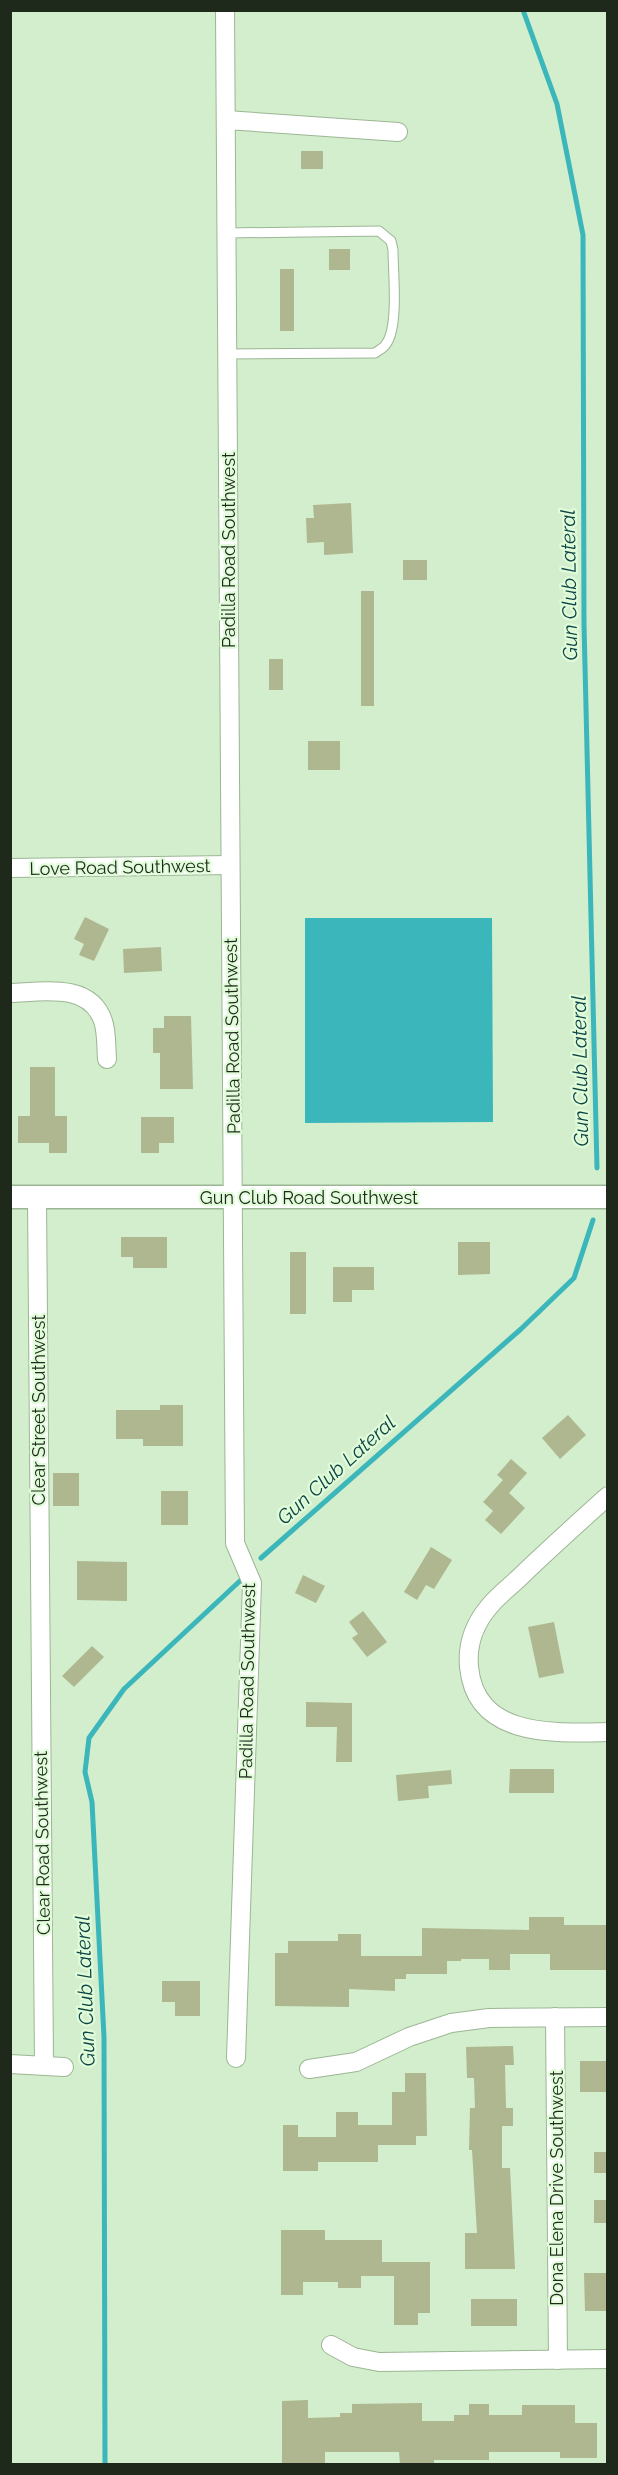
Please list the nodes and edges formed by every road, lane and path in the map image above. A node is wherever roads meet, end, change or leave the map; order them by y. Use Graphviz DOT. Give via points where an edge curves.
graph roads {
  1 [pos="225,10"];
  2 [pos="226,120"];
  3 [pos="398,132"];
  4 [pos="227,233"];
  5 [pos="227,354"];
  6 [pos="230,865"];
  7 [pos="10,868"];
  8 [pos="10,993"];
  9 [pos="107,1059"];
  10 [pos="10,1197"];
  11 [pos="37,1197"];
  12 [pos="234,1197"];
  13 [pos="608,1197"];
  14 [pos="608,1496"];
  15 [pos="39,1622"];
  16 [pos="608,1732"];
  17 [pos="555,2017"];
  18 [pos="608,2017"];
  19 [pos="236,2058"];
  20 [pos="10,2064"];
  21 [pos="44,2065"];
  22 [pos="64,2067"];
  23 [pos="309,2069"];
  24 [pos="331,2345"];
  25 [pos="608,2359"];
  26 [pos="558,2360"];
  1 -- 2 [label="street, Padilla Road Southwest"];
  2 -- 3 [label="street"];
  2 -- 4 [label="street, Padilla Road Southwest"];
  4 -- 5 [label="street, Padilla Road Southwest"];
  4 -- 5 [label="lane" via="379,231 391,241 393,250 392,329 385,346 375,353"];
  5 -- 6 [label="street, Padilla Road Southwest"];
  6 -- 7 [label="street, Love Road Southwest"];
  6 -- 12 [label="street, Padilla Road Southwest"];
  8 -- 9 [label="street" via="66,992 92,1002 103,1021"];
  10 -- 11 [label="street, Gun Club Road Southwest"];
  11 -- 12 [label="street, Gun Club Road Southwest"];
  11 -- 15 [label="street, Clear Street Southwest"];
  12 -- 13 [label="street, Gun Club Road Southwest"];
  12 -- 19 [label="street, Padilla Road Southwest" via="235,1543 252,1584"];
  14 -- 16 [label="street" via="488,1608 470,1641 468,1662 470,1680 493,1715 542,1731"];
  15 -- 21 [label="street, Clear Road Southwest"];
  17 -- 18 [label="street"];
  17 -- 23 [label="street" via="451,2023 356,2062"];
  17 -- 26 [label="street, Dona Elena Drive Southwest"];
  20 -- 21 [label="street"];
  21 -- 22 [label="street"];
  24 -- 26 [label="street" via="353,2356 379,2362"];
  25 -- 26 [label="street"];
}
